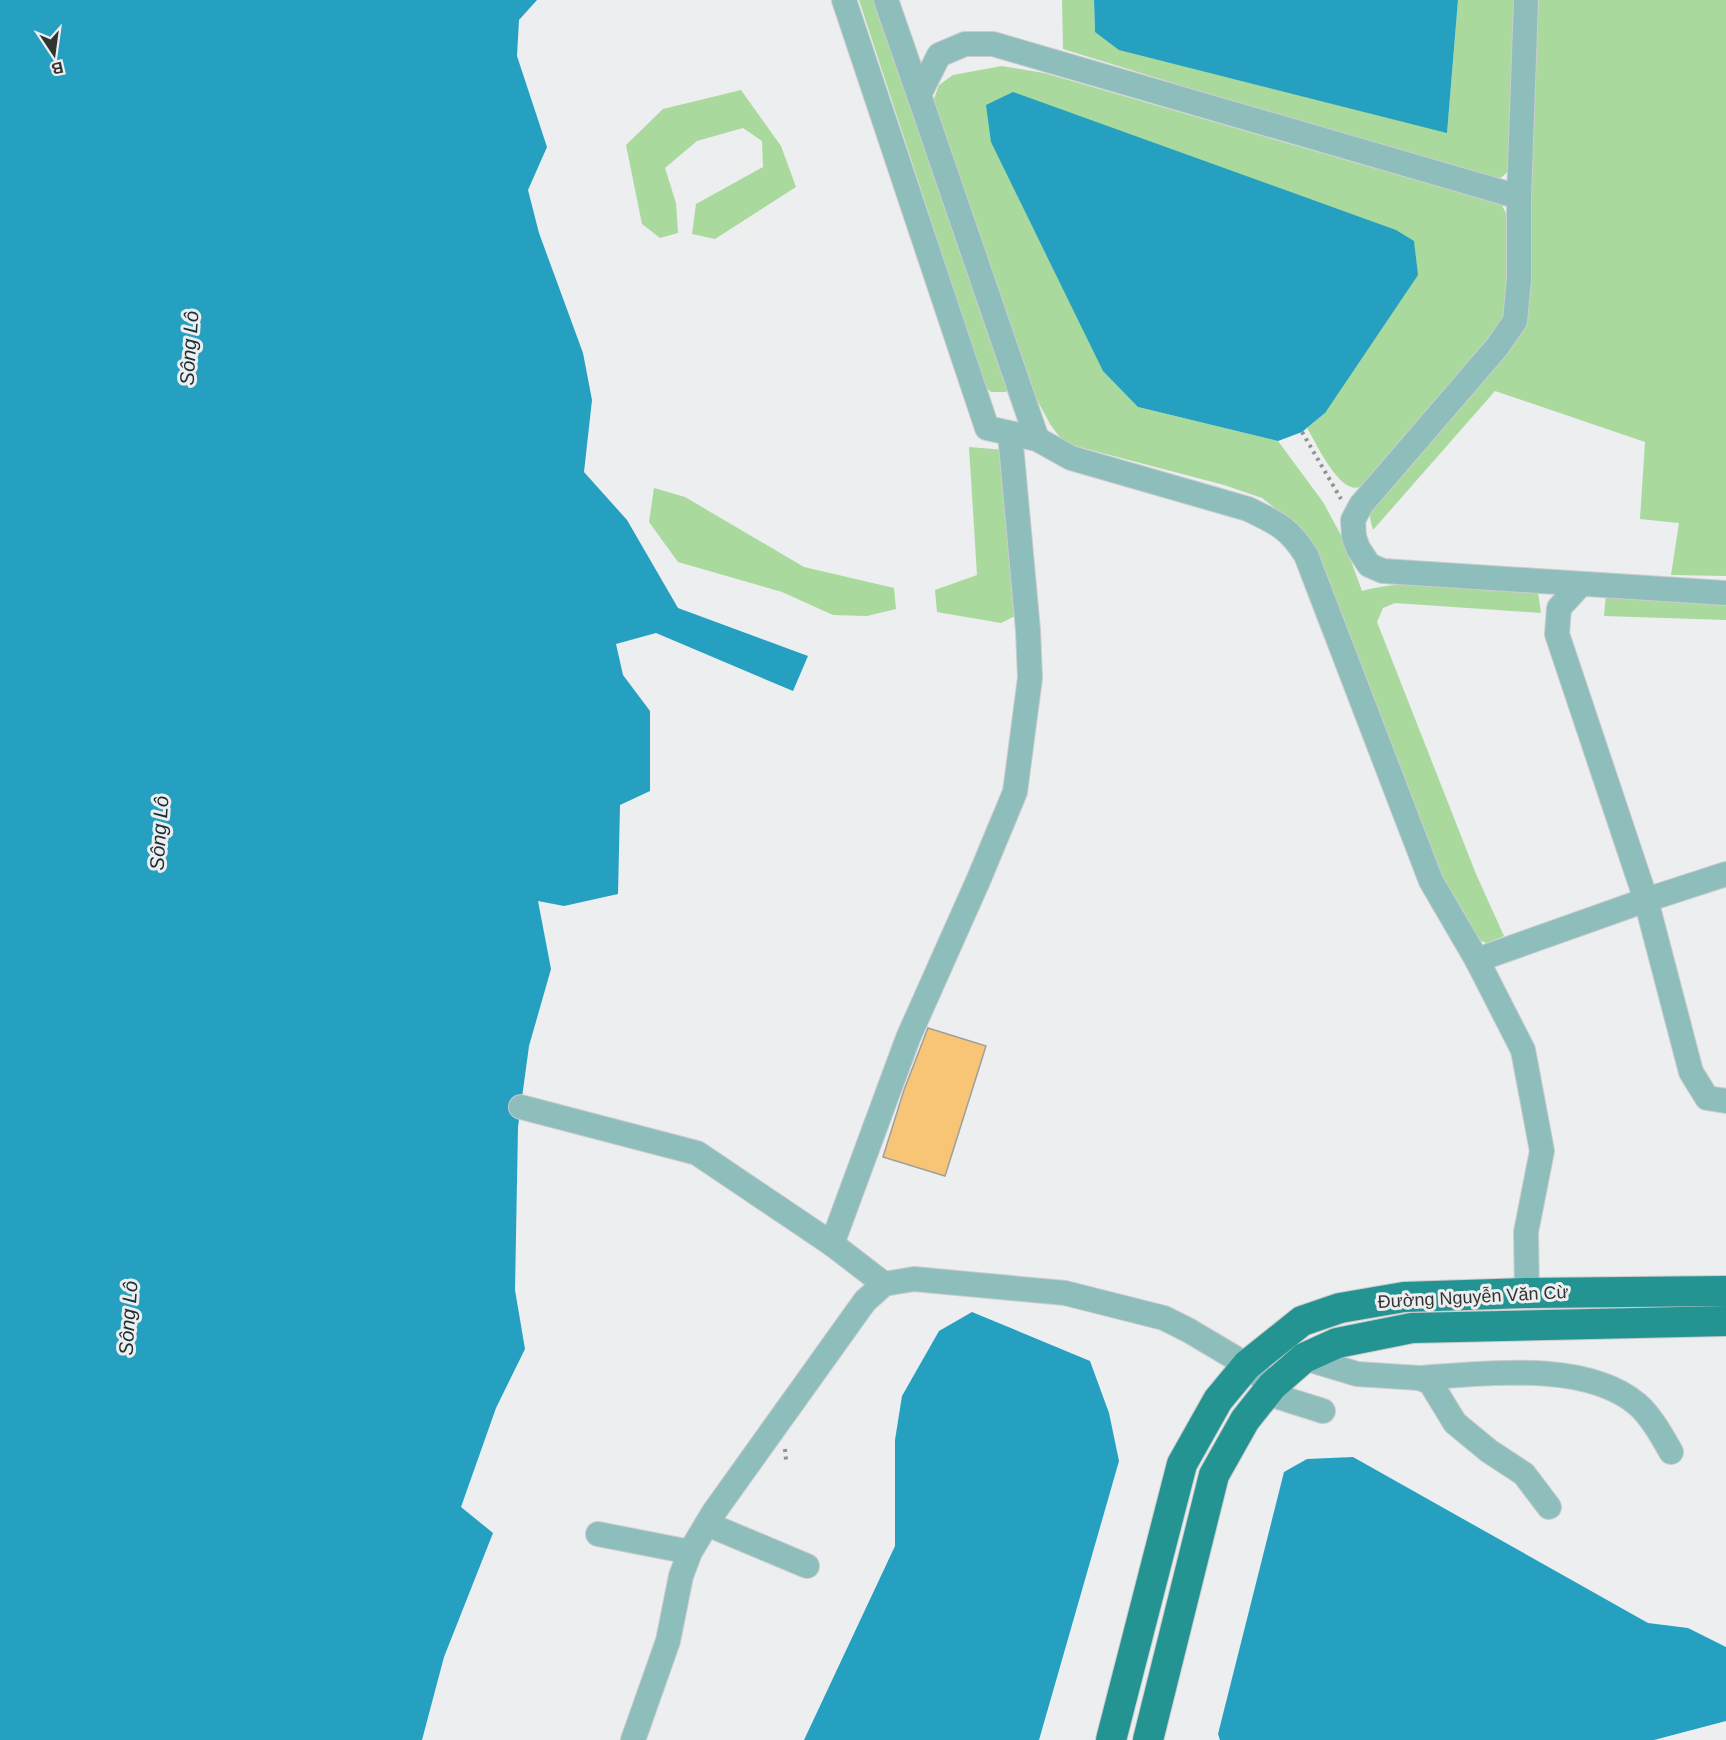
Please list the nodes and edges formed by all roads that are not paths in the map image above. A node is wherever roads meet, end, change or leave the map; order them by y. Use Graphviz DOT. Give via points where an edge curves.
graph roads {
  1 [pos="844,0"];
  2 [pos="886,0"];
  3 [pos="1526,0"];
  4 [pos="919,95"];
  5 [pos="1519,197"];
  6 [pos="1010,434"];
  7 [pos="1037,439"];
  8 [pos="1581,584"];
  9 [pos="1726,593"];
  10 [pos="1726,874"];
  11 [pos="1646,900"];
  12 [pos="1477,960"];
  13 [pos="1726,1101"];
  14 [pos="521,1107"];
  15 [pos="832,1244"];
  16 [pos="884,1284"];
  17 [pos="1726,1291"];
  18 [pos="1527,1293"];
  19 [pos="1726,1321"];
  20 [pos="1304,1358"];
  21 [pos="1247,1365"];
  22 [pos="1419,1378"];
  23 [pos="1269,1389"];
  24 [pos="1323,1411"];
  25 [pos="1671,1452"];
  26 [pos="1549,1507"];
  27 [pos="707,1524"];
  28 [pos="598,1534"];
  29 [pos="690,1552"];
  30 [pos="807,1566"];
  31 [pos="633,1740"];
  32 [pos="1111,1740"];
  33 [pos="1148,1740"];
  1 -- 6 [label="lane" via="987,428"];
  2 -- 4 [label="lane"];
  3 -- 5 [label="lane"];
  4 -- 5 [label="lane" via="939,55 965,44 993,44"];
  4 -- 7 [label="lane"];
  5 -- 8 [label="lane" via="1520,279 1515,321 1362,505 1353,520 1354,537 1369,565 1383,571"];
  6 -- 7 [label="lane"];
  6 -- 15 [label="lane" via="1030,678 1015,792 908,1038"];
  7 -- 12 [label="lane" via="1071,458 1248,509 1294,536 1316,580 1431,881"];
  8 -- 9 [label="lane"];
  8 -- 11 [label="lane" via="1559,608 1557,634"];
  10 -- 11 [label="lane"];
  11 -- 12 [label="lane"];
  11 -- 13 [label="lane" via="1690,1072 1707,1098"];
  12 -- 18 [label="lane" via="1523,1050 1542,1151 1526,1232"];
  14 -- 15 [label="lane" via="697,1153"];
  15 -- 16 [label="lane"];
  16 -- 21 [label="lane" via="914,1279 1065,1293 1164,1318"];
  16 -- 27 [label="lane" via="865,1301"];
  17 -- 18 [label="main road, Đường Nguyễn Văn Cừ"];
  18 -- 21 [label="main road, Đường Nguyễn Văn Cừ" via="1404,1297 1340,1308 1302,1321"];
  19 -- 20 [label="main road, Đường Nguyễn Văn Cừ" via="1412,1328 1337,1343"];
  20 -- 22 [label="lane" via="1357,1374"];
  20 -- 23 [label="main road, Đường Nguyễn Văn Cừ"];
  21 -- 23 [label="lane"];
  21 -- 32 [label="main road, Đường Nguyễn Văn Cừ" via="1218,1400 1182,1464"];
  22 -- 25 [label="lane" via="1506,1373 1576,1376 1612,1387 1638,1404"];
  22 -- 26 [label="lane" via="1436,1389 1455,1423 1524,1474"];
  23 -- 24 [label="lane"];
  23 -- 33 [label="main road, Đường Nguyễn Văn Cừ" via="1245,1420 1214,1475"];
  27 -- 29 [label="lane"];
  27 -- 30 [label="lane"];
  28 -- 29 [label="lane"];
  29 -- 31 [label="lane" via="668,1641"];
}
